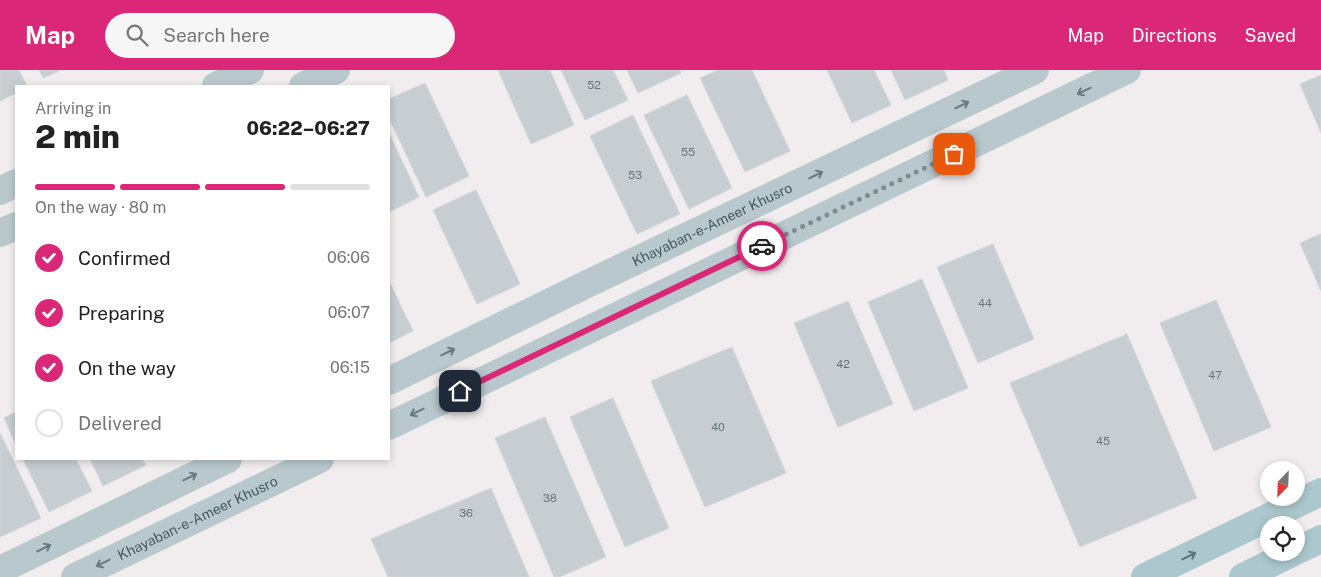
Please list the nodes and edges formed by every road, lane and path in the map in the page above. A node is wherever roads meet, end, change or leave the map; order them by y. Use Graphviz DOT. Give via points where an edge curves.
graph roads {
  1 [pos="250,70"];
  2 [pos="336,70"];
  3 [pos="1035,70"];
  4 [pos="1127,70"];
  5 [pos="218,85"];
  6 [pos="305,85"];
  7 [pos="15,184"];
  8 [pos="0,191"];
  9 [pos="15,226"];
  10 [pos="0,233"];
  11 [pos="632,263"];
  12 [pos="583,286"];
  13 [pos="650,300"];
  14 [pos="604,322"];
  15 [pos="390,380"];
  16 [pos="390,426"];
  17 [pos="226,460"];
  18 [pos="318,460"];
  19 [pos="1321,492"];
  20 [pos="1321,539"];
  21 [pos="1305,547"];
  22 [pos="1276,561"];
  23 [pos="0,570"];
  24 [pos="75,577"];
  25 [pos="1145,577"];
  26 [pos="1243,577"];
  1 -- 5 [label="street"];
  2 -- 6 [label="street"];
  11 -- 3 [label="street, Khayaban-e-Ameer Khusro, one-way"];
  4 -- 13 [label="street, one-way"];
  7 -- 8 [label="street"];
  9 -- 10 [label="street"];
  11 -- 12 [label="street, Khayaban-e-Ameer Khusro"];
  11 -- 13 [label="street" via="632,281 642,296"];
  12 -- 14 [label="street" via="596,288 606,297 610,310"];
  15 -- 12 [label="street, Khayaban-e-Ameer Khusro, one-way"];
  13 -- 14 [label="street"];
  14 -- 16 [label="street, one-way"];
  23 -- 17 [label="street, one-way"];
  18 -- 24 [label="street, Khayaban-e-Ameer Khusro, one-way"];
  25 -- 19 [label="main road, one-way"];
  20 -- 21 [label="main road"];
  22 -- 26 [label="main road"];
}
